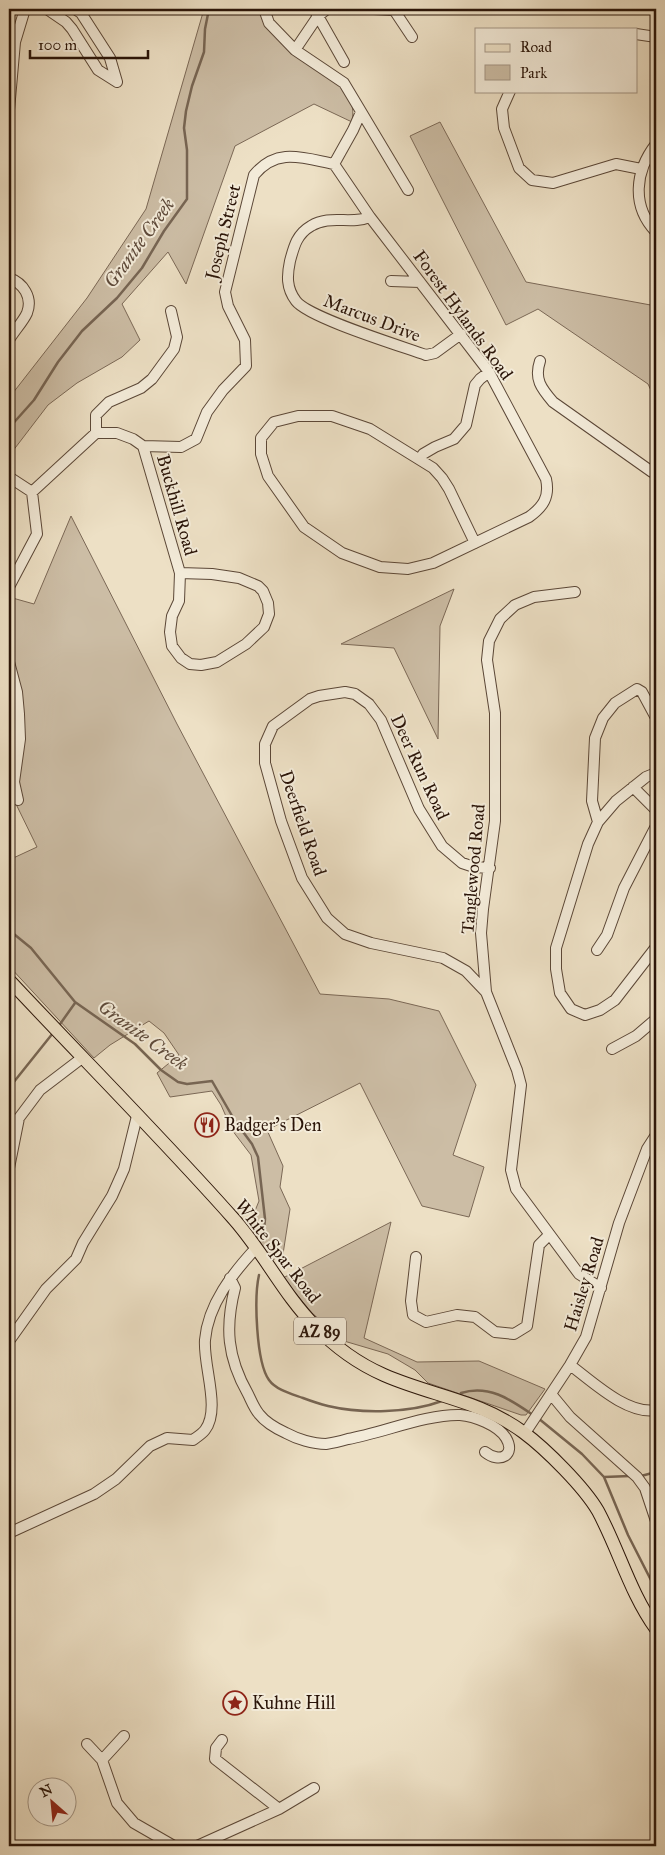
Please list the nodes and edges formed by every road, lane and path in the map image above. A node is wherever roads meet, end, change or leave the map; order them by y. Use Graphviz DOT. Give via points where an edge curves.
graph roads {
  1 [pos="25,9"];
  2 [pos="47,9"];
  3 [pos="75,9"];
  4 [pos="264,9"];
  5 [pos="327,9"];
  6 [pos="374,9"];
  7 [pos="316,12"];
  8 [pos="638,34"];
  9 [pos="412,37"];
  10 [pos="656,37"];
  11 [pos="294,50"];
  12 [pos="344,62"];
  13 [pos="510,92"];
  14 [pos="9,110"];
  15 [pos="361,112"];
  16 [pos="656,144"];
  17 [pos="334,164"];
  18 [pos="641,169"];
  19 [pos="408,190"];
  20 [pos="370,217"];
  21 [pos="656,232"];
  22 [pos="9,278"];
  23 [pos="391,281"];
  24 [pos="420,282"];
  25 [pos="171,311"];
  26 [pos="461,334"];
  27 [pos="9,340"];
  28 [pos="540,361"];
  29 [pos="490,372"];
  30 [pos="96,433"];
  31 [pos="143,446"];
  32 [pos="420,459"];
  33 [pos="656,472"];
  34 [pos="9,477"];
  35 [pos="32,492"];
  36 [pos="475,542"];
  37 [pos="180,573"];
  38 [pos="9,587"];
  39 [pos="575,592"];
  40 [pos="9,662"];
  41 [pos="345,692"];
  42 [pos="656,718"];
  43 [pos="656,773"];
  44 [pos="633,787"];
  45 [pos="18,800"];
  46 [pos="656,810"];
  47 [pos="598,822"];
  48 [pos="656,826"];
  49 [pos="490,868"];
  50 [pos="656,947"];
  51 [pos="597,950"];
  52 [pos="9,980"];
  53 [pos="486,992"];
  54 [pos="656,1019"];
  55 [pos="612,1049"];
  56 [pos="82,1058"];
  57 [pos="137,1116"];
  58 [pos="656,1134"];
  59 [pos="9,1168"];
  60 [pos="549,1235"];
  61 [pos="256,1248"];
  62 [pos="416,1257"];
  63 [pos="230,1278"];
  64 [pos="600,1288"];
  65 [pos="9,1341"];
  66 [pos="570,1365"];
  67 [pos="551,1394"];
  68 [pos="656,1410"];
  69 [pos="525,1433"];
  70 [pos="485,1452"];
  71 [pos="656,1520"];
  72 [pos="9,1533"];
  73 [pos="656,1630"];
  74 [pos="124,1736"];
  75 [pos="222,1740"];
  76 [pos="87,1744"];
  77 [pos="102,1760"];
  78 [pos="314,1788"];
  79 [pos="279,1809"];
  80 [pos="174,1846"];
  81 [pos="197,1846"];
  1 -- 14 [label="street" via="15,42"];
  2 -- 3 [label="street" via="72,29 98,70 117,82 110,58 81,13"];
  4 -- 11 [label="street" via="269,23"];
  5 -- 7 [label="street"];
  6 -- 9 [label="street" via="394,10"];
  7 -- 11 [label="street"];
  7 -- 12 [label="street"];
  8 -- 10 [label="street"];
  11 -- 15 [label="street" via="344,83"];
  13 -- 18 [label="street" via="502,109 504,128 519,168 532,180 553,183 616,164"];
  15 -- 17 [label="street"];
  15 -- 19 [label="street"];
  16 -- 18 [label="street"];
  17 -- 20 [label="street, Forest Hylands Road"];
  17 -- 31 [label="street, Joseph Street" via="294,157 275,158 261,166 254,175 225,292 228,306 245,340 246,366 207,412 196,439 181,447"];
  18 -- 21 [label="street" via="638,192 642,212"];
  20 -- 24 [label="street, Forest Hylands Road"];
  20 -- 26 [label="street, Marcus Drive" via="321,220 301,232 287,273 288,284 297,303 314,314 426,355 435,353"];
  22 -- 27 [label="street" via="19,282 28,297 27,312"];
  23 -- 24 [label="street"];
  24 -- 26 [label="street, Forest Hylands Road"];
  25 -- 30 [label="street" via="178,337 174,349 152,379 141,388 108,402 96,415"];
  26 -- 29 [label="street, Forest Hylands Road"];
  28 -- 33 [label="street" via="536,372 543,391 553,402"];
  29 -- 32 [label="street" via="475,385 463,429 454,440 435,447"];
  29 -- 36 [label="street, Forest Hylands Road" via="546,479 547,495 540,510"];
  30 -- 31 [label="street, Joseph Street" via="117,433"];
  30 -- 35 [label="street"];
  31 -- 37 [label="street, Buckhill Road"];
  32 -- 36 [label="street, Forest Hylands Road" via="442,478"];
  32 -- 36 [label="street, Forest Hylands Road" via="370,429 332,416 298,416 274,422 261,438 261,454 268,476 290,509 304,527 342,553 380,566 408,569 433,563"];
  34 -- 35 [label="street"];
  35 -- 38 [label="street" via="37,534"];
  37 -- 37 [label="street, Buckhill Road" via="239,578 258,586 268,603 269,614 264,627 246,644 218,662 190,664 172,646 170,632 172,616 179,601"];
  39 -- 49 [label="street, Tanglewood Road" via="534,597 515,605 500,619 489,641 487,660 495,713 495,822"];
  40 -- 45 [label="street" via="19,714 20,739 14,782"];
  41 -- 49 [label="street, Deer Run Road" via="355,694 369,704 381,720 419,809 442,846 462,863"];
  41 -- 53 [label="street, Deerfield Road" via="310,699 273,726 265,744 265,763 281,821 302,878 327,918 345,934 371,943 443,958 466,971"];
  42 -- 47 [label="street" via="642,692 637,689 615,704 603,718 595,738 592,801"];
  43 -- 44 [label="street"];
  44 -- 46 [label="street"];
  44 -- 47 [label="street"];
  47 -- 50 [label="street" via="588,844 556,948 560,993 571,1009 585,1014 600,1010 615,1000"];
  48 -- 51 [label="street" via="624,888 607,935"];
  49 -- 53 [label="street, Tanglewood Road" via="481,933"];
  52 -- 56 [label="main road, White Spar Road / AZ 89"];
  53 -- 60 [label="street, Tanglewood Road" via="521,1085 511,1170 516,1189"];
  54 -- 55 [label="street" via="636,1036"];
  56 -- 57 [label="main road, White Spar Road / AZ 89"];
  56 -- 59 [label="street" via="40,1090 19,1118"];
  57 -- 61 [label="main road, White Spar Road / AZ 89" via="234,1219"];
  57 -- 65 [label="street" via="124,1169 112,1196 76,1259 46,1289"];
  58 -- 64 [label="street, Haisley Road" via="647,1149 619,1223"];
  60 -- 62 [label="street" via="539,1246 527,1326 514,1334 495,1332 476,1317 457,1315 426,1322 413,1315 411,1301"];
  60 -- 64 [label="street, Tanglewood Road" via="579,1274"];
  61 -- 63 [label="street"];
  61 -- 69 [label="main road, White Spar Road / AZ 89" via="315,1327 355,1359 385,1375 459,1399 498,1416"];
  63 -- 70 [label="street" via="235,1288 229,1311 230,1349 242,1384 259,1414 271,1426 296,1439 326,1444 447,1415 469,1416 496,1429 506,1438 508,1452 505,1456 499,1459"];
  63 -- 72 [label="street" via="211,1316 205,1339 212,1412 205,1430 193,1440 167,1438 150,1446 116,1479 94,1494"];
  64 -- 66 [label="street, Haisley Road" via="586,1337"];
  66 -- 67 [label="street, Haisley Road"];
  66 -- 68 [label="street" via="637,1410"];
  67 -- 69 [label="street, Haisley Road"];
  67 -- 71 [label="street" via="570,1417 637,1477 645,1488"];
  69 -- 73 [label="main road, White Spar Road / AZ 89" via="560,1464 597,1510 635,1594"];
  74 -- 77 [label="street"];
  75 -- 79 [label="street" via="216,1748 215,1759"];
  76 -- 77 [label="street"];
  77 -- 80 [label="street" via="116,1803 134,1823"];
  78 -- 79 [label="street"];
  79 -- 81 [label="street"];
}
